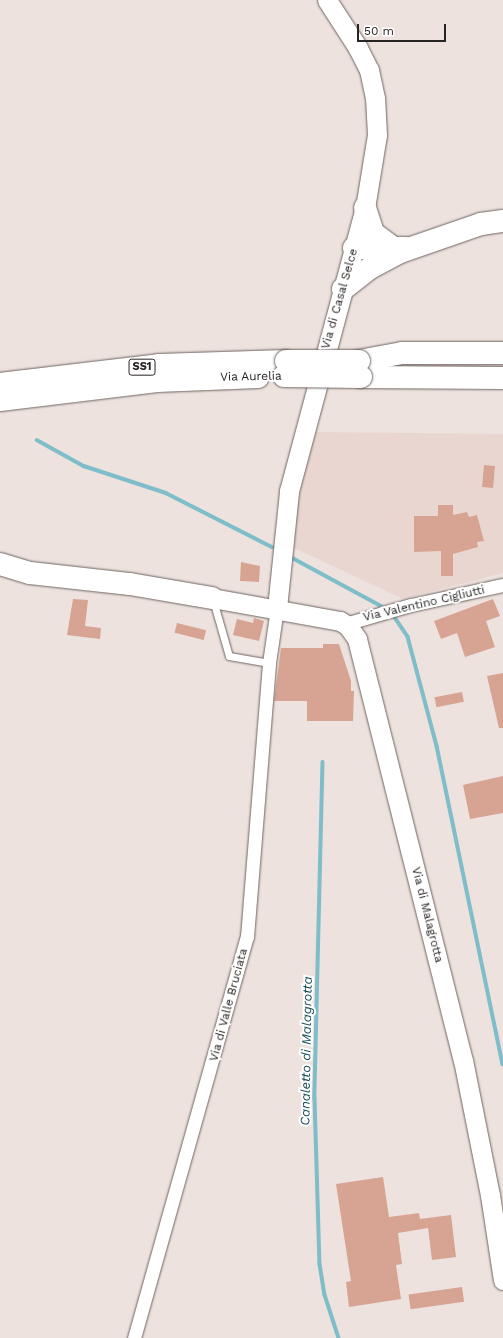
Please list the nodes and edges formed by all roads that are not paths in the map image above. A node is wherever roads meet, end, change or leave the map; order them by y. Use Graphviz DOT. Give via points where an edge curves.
graph roads {
  1 [pos="327,0"];
  2 [pos="365,208"];
  3 [pos="503,221"];
  4 [pos="354,248"];
  5 [pos="397,251"];
  6 [pos="343,289"];
  7 [pos="503,353"];
  8 [pos="503,362"];
  9 [pos="285,369"];
  10 [pos="360,369"];
  11 [pos="503,378"];
  12 [pos="0,384"];
  13 [pos="60,391"];
  14 [pos="0,400"];
  15 [pos="0,410"];
  16 [pos="0,564"];
  17 [pos="503,585"];
  18 [pos="212,598"];
  19 [pos="277,608"];
  20 [pos="345,624"];
  21 [pos="269,663"];
  22 [pos="503,1280"];
  23 [pos="134,1338"];
  1 -- 2 [label="main road, Via di Casal Selce" via="363,57 375,98 377,135"];
  2 -- 4 [label="main road, Via di Casal Selce"];
  2 -- 5 [label="highway" via="373,233"];
  3 -- 5 [label="highway" via="477,225"];
  4 -- 5 [label="highway" via="366,257"];
  4 -- 6 [label="main road, Via di Casal Selce"];
  5 -- 6 [label="highway"];
  6 -- 19 [label="main road, Via di Casal Selce" via="289,491"];
  7 -- 10 [label="highway" via="402,353"];
  8 -- 10 [label="highway, Via Aurelia / SS1"];
  9 -- 10 [label="highway, Via Aurelia / SS1, bridge"];
  9 -- 12 [label="highway, Via Aurelia / SS1" via="159,365"];
  9 -- 13 [label="highway, Via Aurelia / SS1"];
  10 -- 11 [label="highway, Via Aurelia / SS1"];
  13 -- 14 [label="highway, Via Aurelia / SS1"];
  13 -- 15 [label="highway"];
  16 -- 18 [label="highway" via="30,573 130,584"];
  17 -- 20 [label="street, Via Valentino Cigliutti" via="411,605"];
  18 -- 19 [label="main road"];
  18 -- 21 [label="lane" via="229,656"];
  19 -- 20 [label="main road"];
  19 -- 21 [label="street, Via di Valle Bruciata"];
  20 -- 22 [label="main road, Via di Malagrotta" via="354,634 360,649 463,1060 490,1195"];
  21 -- 23 [label="street, Via di Valle Bruciata" via="248,937"];
}
